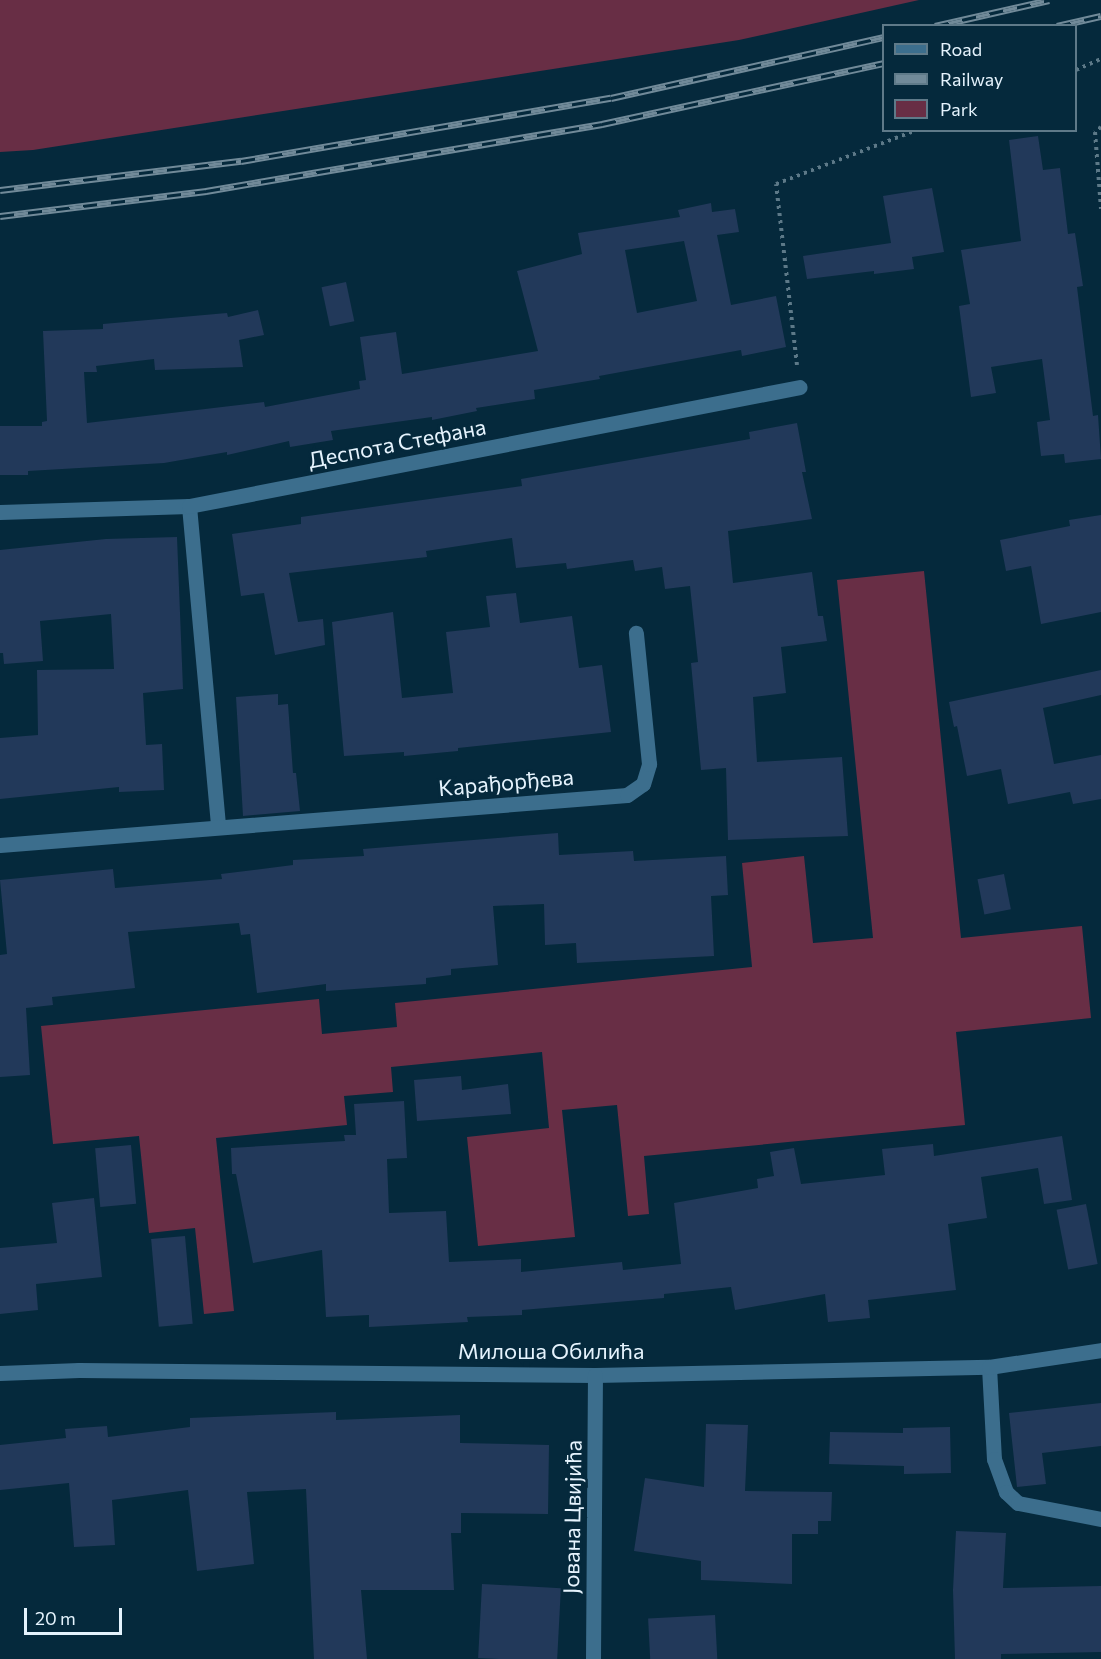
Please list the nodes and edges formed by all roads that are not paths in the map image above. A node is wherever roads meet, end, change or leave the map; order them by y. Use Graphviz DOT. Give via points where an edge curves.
graph roads {
  1 [pos="800,387"];
  2 [pos="189,506"];
  3 [pos="0,512"];
  4 [pos="636,633"];
  5 [pos="218,827"];
  6 [pos="0,845"];
  7 [pos="1101,1350"];
  8 [pos="988,1367"];
  9 [pos="0,1373"];
  10 [pos="595,1375"];
  11 [pos="1101,1519"];
  12 [pos="593,1659"];
  1 -- 2 [label="street, Деспота Стефана"];
  2 -- 3 [label="street, Деспота Стефана"];
  2 -- 5 [label="street"];
  4 -- 5 [label="street, Карађорђева" via="649,765 643,784 627,795"];
  5 -- 6 [label="street, Карађорђева"];
  7 -- 8 [label="street, Милоша Обилића"];
  8 -- 10 [label="street, Милоша Обилића"];
  8 -- 11 [label="street" via="994,1459 1006,1492 1018,1503"];
  9 -- 10 [label="street, Милоша Обилића" via="79,1370"];
  10 -- 12 [label="street, Јована Цвијића"];
}
